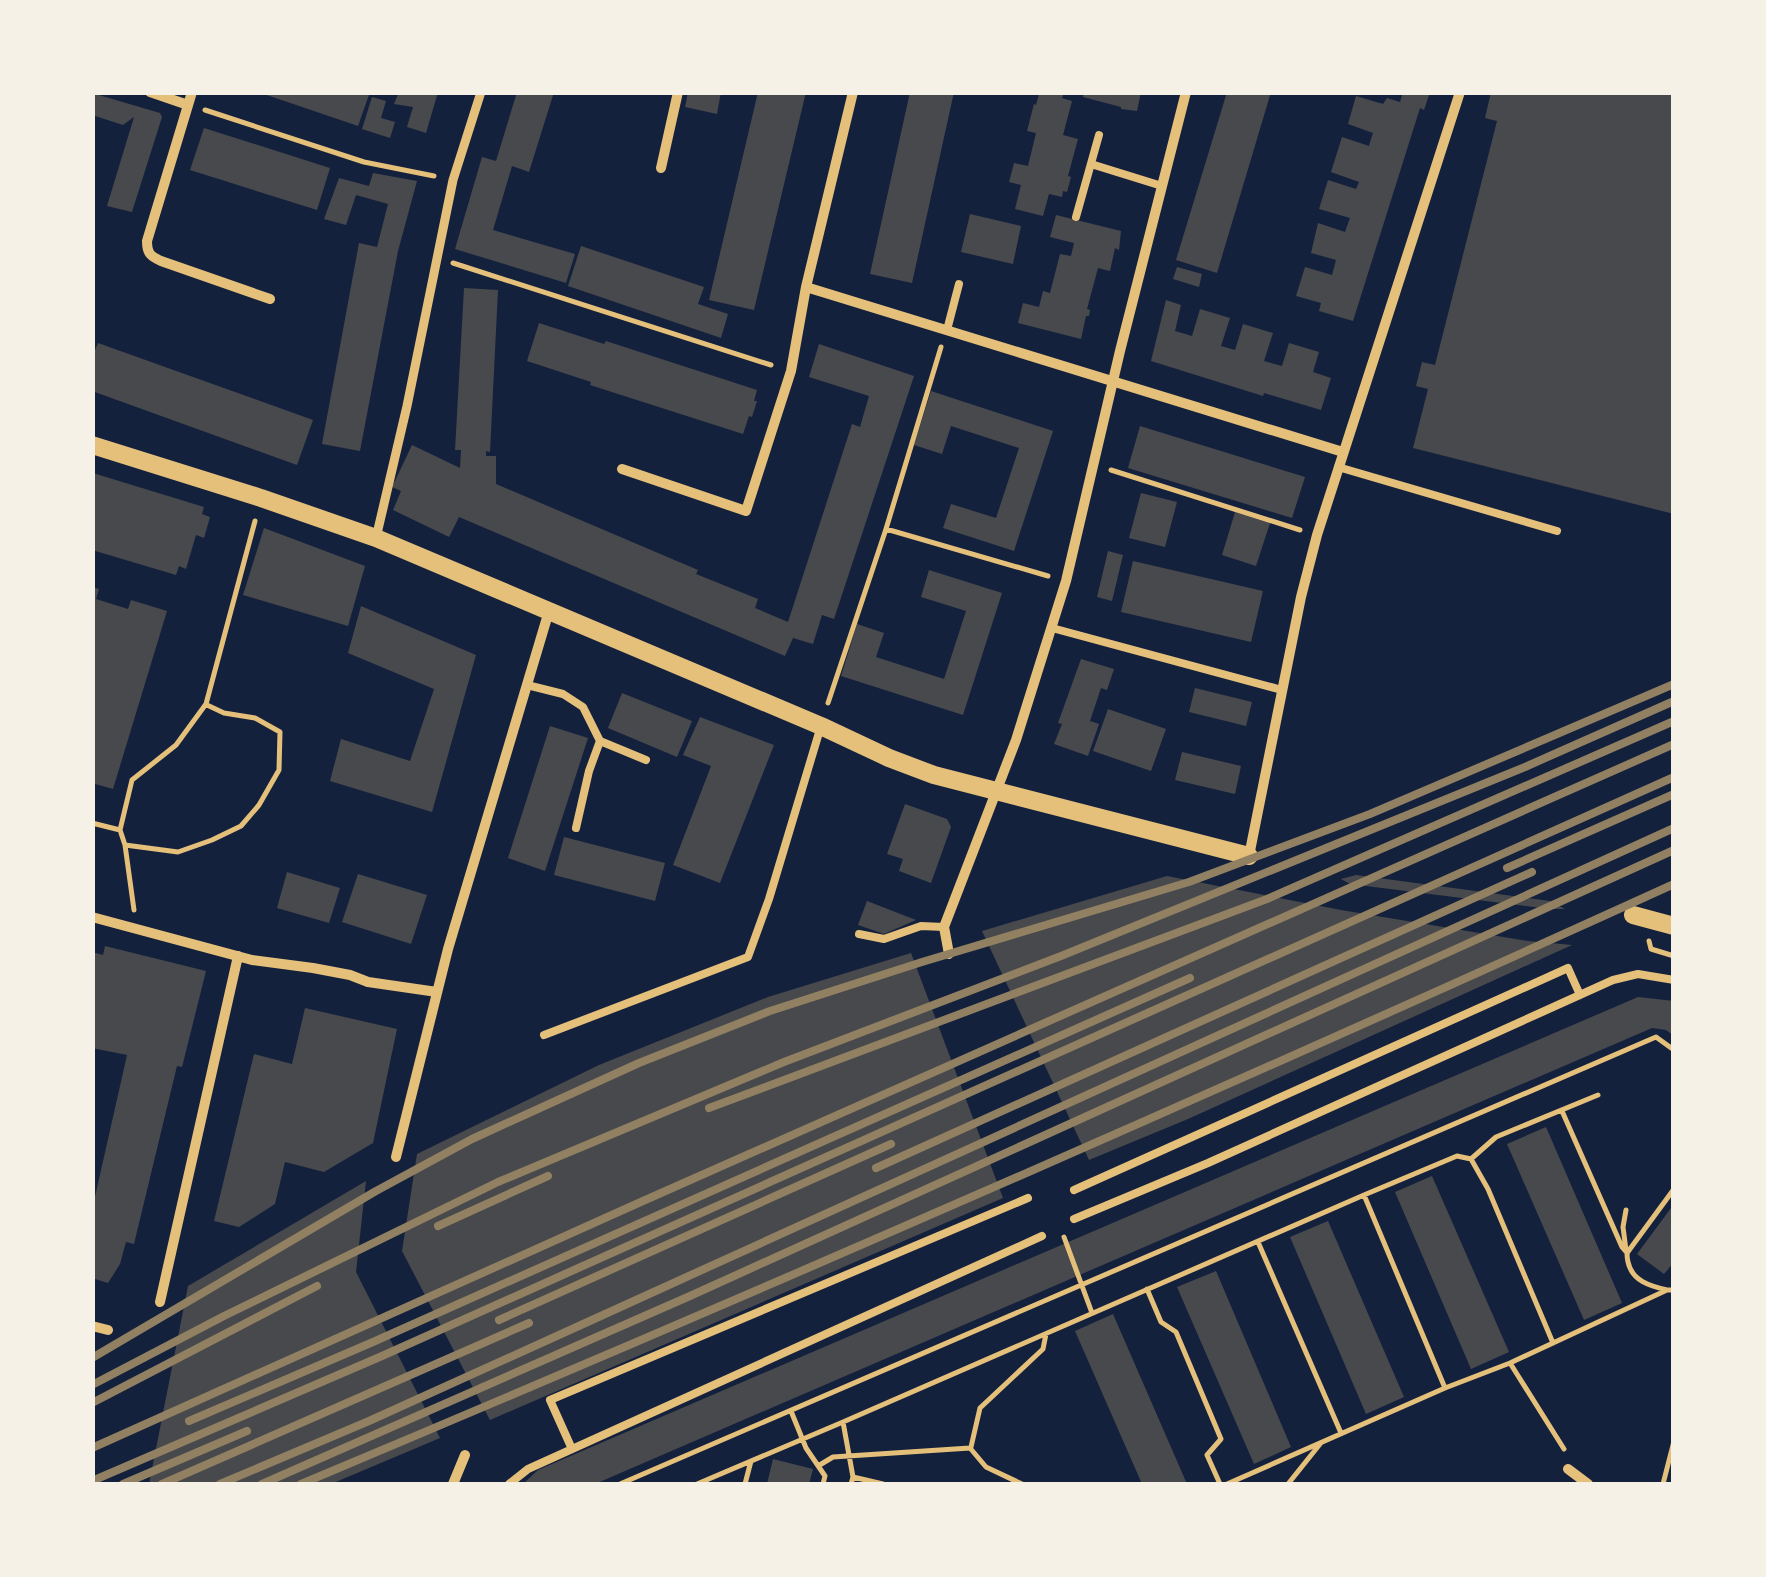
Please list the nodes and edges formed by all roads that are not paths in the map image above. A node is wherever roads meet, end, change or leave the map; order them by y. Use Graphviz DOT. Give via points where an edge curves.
graph roads {
  1 [pos="150,92"];
  2 [pos="192,92"];
  3 [pos="482,92"];
  4 [pos="678,92"];
  5 [pos="852,92"];
  6 [pos="1186,92"];
  7 [pos="1460,92"];
  8 [pos="188,105"];
  9 [pos="1099,135"];
  10 [pos="1091,164"];
  11 [pos="661,168"];
  12 [pos="1162,186"];
  13 [pos="1076,217"];
  14 [pos="960,284"];
  15 [pos="806,287"];
  16 [pos="270,298"];
  17 [pos="946,330"];
  18 [pos="1113,382"];
  19 [pos="92,445"];
  20 [pos="1343,452"];
  21 [pos="1338,466"];
  22 [pos="622,468"];
  23 [pos="1557,532"];
  24 [pos="376,538"];
  25 [pos="548,610"];
  26 [pos="1052,628"];
  27 [pos="526,685"];
  28 [pos="1282,690"];
  29 [pos="820,726"];
  30 [pos="600,741"];
  31 [pos="646,760"];
  32 [pos="996,792"];
  33 [pos="576,828"];
  34 [pos="1249,856"];
  35 [pos="1633,915"];
  36 [pos="92,917"];
  37 [pos="1674,926"];
  38 [pos="944,927"];
  39 [pos="859,934"];
  40 [pos="949,954"];
  41 [pos="238,956"];
  42 [pos="1674,980"];
  43 [pos="437,992"];
  44 [pos="1580,995"];
  45 [pos="544,1036"];
  46 [pos="396,1157"];
  47 [pos="1074,1190"];
  48 [pos="1028,1198"];
  49 [pos="1074,1219"];
  50 [pos="1042,1236"];
  51 [pos="160,1302"];
  52 [pos="92,1326"];
  53 [pos="108,1330"];
  54 [pos="572,1449"];
  55 [pos="465,1455"];
  56 [pos="1568,1468"];
  57 [pos="453,1484"];
  58 [pos="509,1484"];
  59 [pos="1588,1484"];
  1 -- 8 [label="street"];
  2 -- 8 [label="street"];
  3 -- 24 [label="street" via="454,180"];
  4 -- 11 [label="street"];
  5 -- 15 [label="street"];
  6 -- 12 [label="street"];
  7 -- 20 [label="street"];
  8 -- 16 [label="street" via="147,251"];
  9 -- 10 [label="lane"];
  10 -- 12 [label="lane"];
  10 -- 13 [label="lane"];
  12 -- 18 [label="street"];
  14 -- 17 [label="lane"];
  15 -- 17 [label="street"];
  15 -- 22 [label="street" via="791,371 746,511"];
  17 -- 18 [label="street"];
  18 -- 20 [label="street"];
  18 -- 26 [label="street"];
  19 -- 24 [label="street"];
  20 -- 21 [label="street"];
  21 -- 23 [label="lane"];
  21 -- 28 [label="street"];
  24 -- 25 [label="street"];
  25 -- 27 [label="street"];
  25 -- 29 [label="street"];
  26 -- 28 [label="lane"];
  26 -- 32 [label="street"];
  27 -- 30 [label="lane" via="583,707"];
  27 -- 43 [label="street"];
  28 -- 34 [label="street"];
  29 -- 32 [label="street" via="888,758"];
  29 -- 45 [label="lane" via="748,957"];
  30 -- 31 [label="lane"];
  30 -- 33 [label="lane"];
  32 -- 34 [label="street"];
  32 -- 38 [label="street"];
  35 -- 37 [label="street"];
  36 -- 41 [label="street"];
  38 -- 39 [label="lane" via="921,926 884,939"];
  38 -- 40 [label="street"];
  41 -- 43 [label="street"];
  41 -- 51 [label="street"];
  42 -- 44 [label="lane" via="1638,974"];
  43 -- 46 [label="street"];
  44 -- 47 [label="lane" via="1568,968"];
  44 -- 49 [label="lane"];
  48 -- 54 [label="lane" via="550,1400"];
  50 -- 54 [label="lane"];
  52 -- 53 [label="street"];
  54 -- 58 [label="lane"];
  55 -- 57 [label="street"];
  56 -- 59 [label="street"];
}
